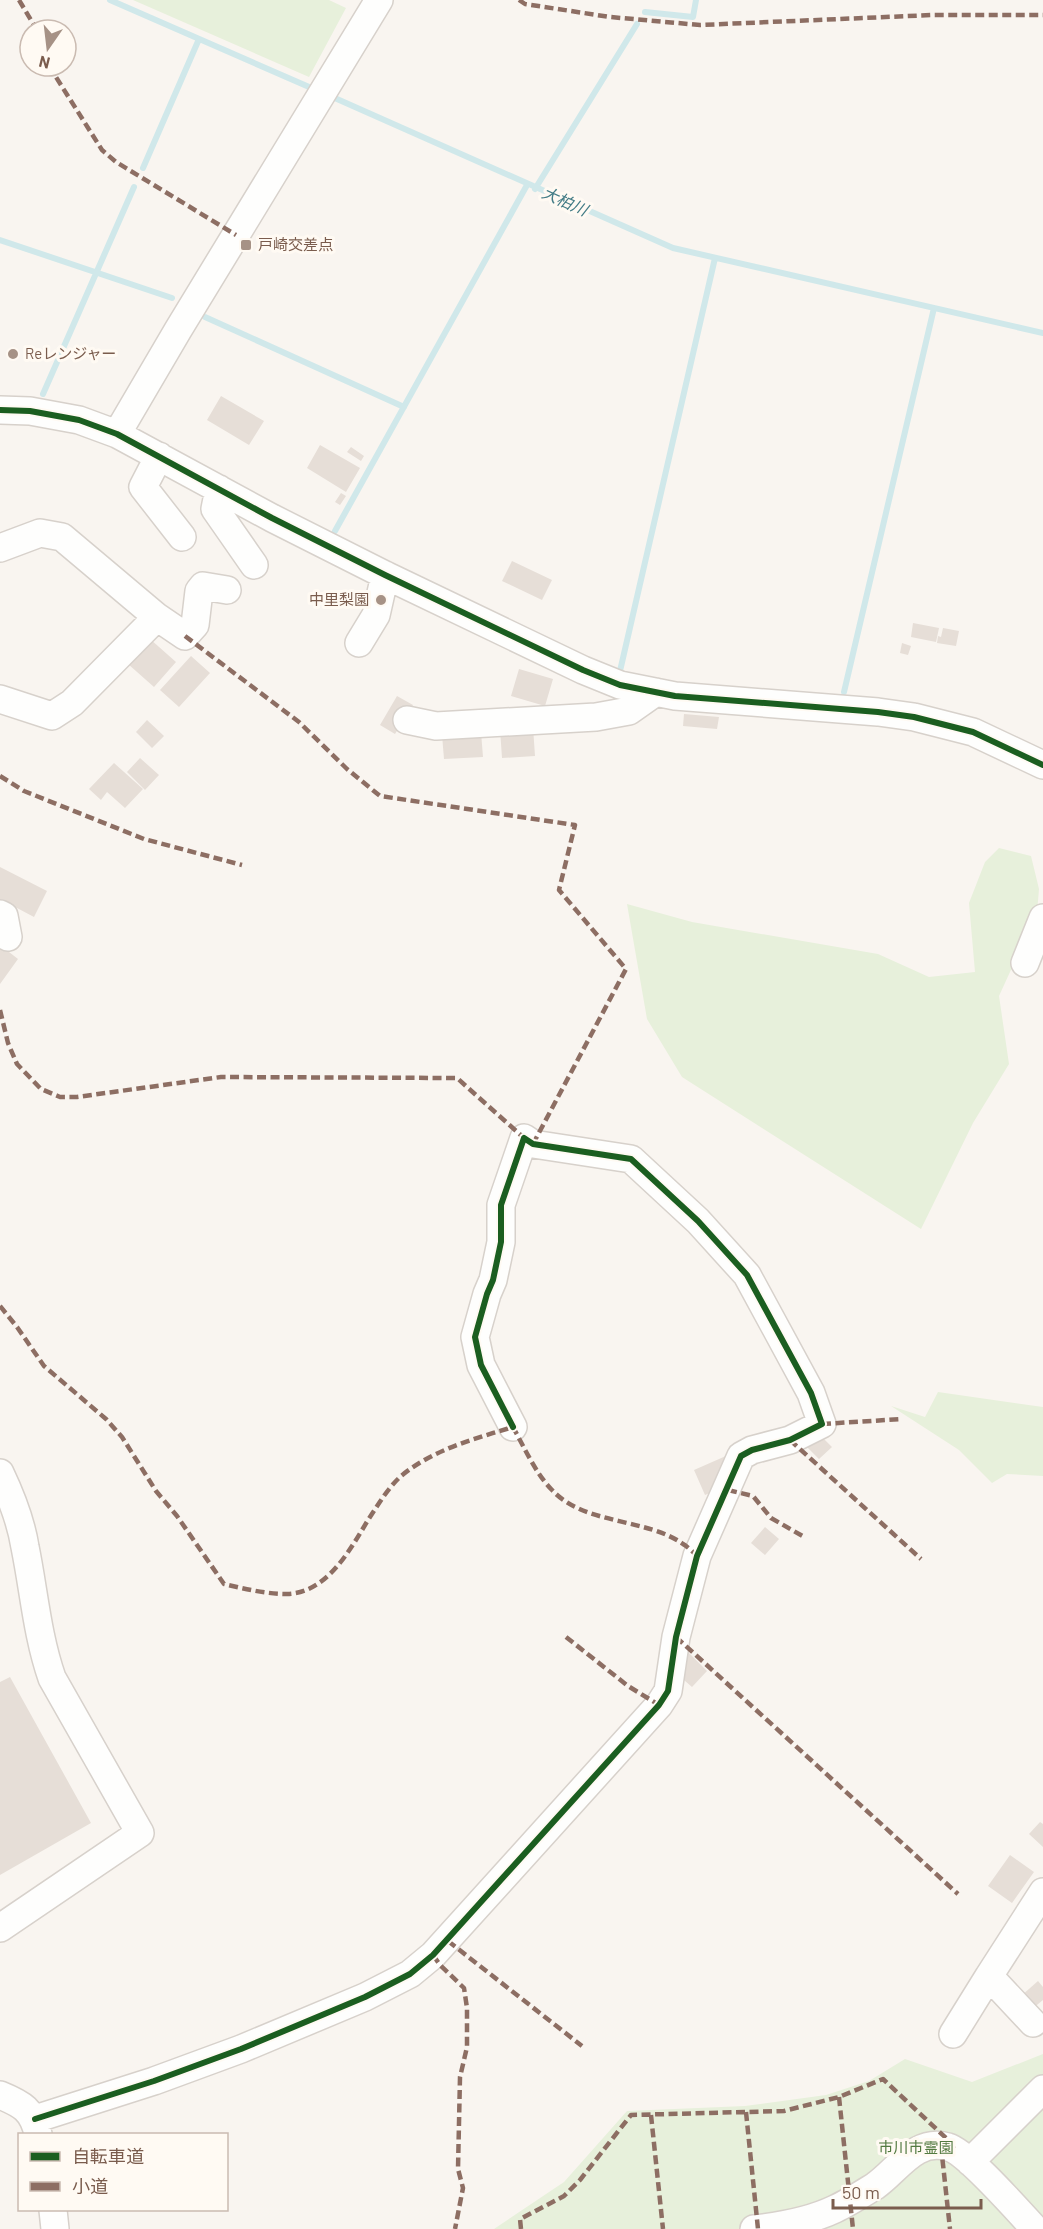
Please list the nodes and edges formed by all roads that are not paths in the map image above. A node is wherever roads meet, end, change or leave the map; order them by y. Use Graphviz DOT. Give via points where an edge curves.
graph roads {
  1 [pos="379,0"];
  2 [pos="0,410"];
  3 [pos="117,434"];
  4 [pos="159,456"];
  5 [pos="219,489"];
  6 [pos="182,537"];
  7 [pos="0,548"];
  8 [pos="254,565"];
  9 [pos="385,575"];
  10 [pos="227,590"];
  11 [pos="157,617"];
  12 [pos="359,643"];
  13 [pos="656,692"];
  14 [pos="0,699"];
  15 [pos="407,720"];
  16 [pos="1043,765"];
  17 [pos="1043,918"];
  18 [pos="1025,963"];
  19 [pos="513,1427"];
  20 [pos="0,1473"];
  21 [pos="1043,1892"];
  22 [pos="0,1928"];
  23 [pos="989,1976"];
  24 [pos="1033,2023"];
  25 [pos="953,2034"];
  26 [pos="1043,2089"];
  27 [pos="0,2095"];
  28 [pos="36,2126"];
  29 [pos="970,2162"];
  30 [pos="53,2211"];
  31 [pos="1043,2225"];
  32 [pos="55,2229"];
  33 [pos="754,2229"];
  34 [pos="1036,2229"];
  1 -- 3 [label="street"];
  2 -- 3 [label="street" via="79,420"];
  3 -- 4 [label="street"];
  4 -- 5 [label="street"];
  4 -- 6 [label="street" via="142,487"];
  5 -- 8 [label="street" via="215,509"];
  5 -- 9 [label="street"];
  7 -- 11 [label="street" via="40,533 62,537"];
  9 -- 12 [label="street" via="376,615"];
  9 -- 13 [label="street" via="583,670 620,685"];
  10 -- 11 [label="street" via="203,586 195,625 185,636"];
  11 -- 14 [label="street" via="72,703 52,716"];
  13 -- 15 [label="street" via="629,711 596,717 436,726"];
  13 -- 16 [label="street" via="914,717 974,732"];
  17 -- 18 [label="street"];
  19 -- 28 [label="street" via="482,1365 475,1337 501,1242 501,1205 524,1138 533,1144 631,1160 698,1221 747,1275 811,1393 822,1424 790,1440 741,1456 697,1556 676,1637 668,1691 433,1955 410,1974 365,1997 241,2049"];
  20 -- 22 [label="street" via="25,1544 42,1650 52,1678 140,1833"];
  21 -- 23 [label="street"];
  23 -- 24 [label="street"];
  23 -- 25 [label="street"];
  26 -- 29 [label="street"];
  27 -- 28 [label="street" via="17,2102"];
  29 -- 33 [label="street" via="947,2146 925,2147 876,2185 835,2209 787,2225"];
  29 -- 34 [label="street"];
  30 -- 32 [label="street"];
  31 -- 34 [label="street"];
}
